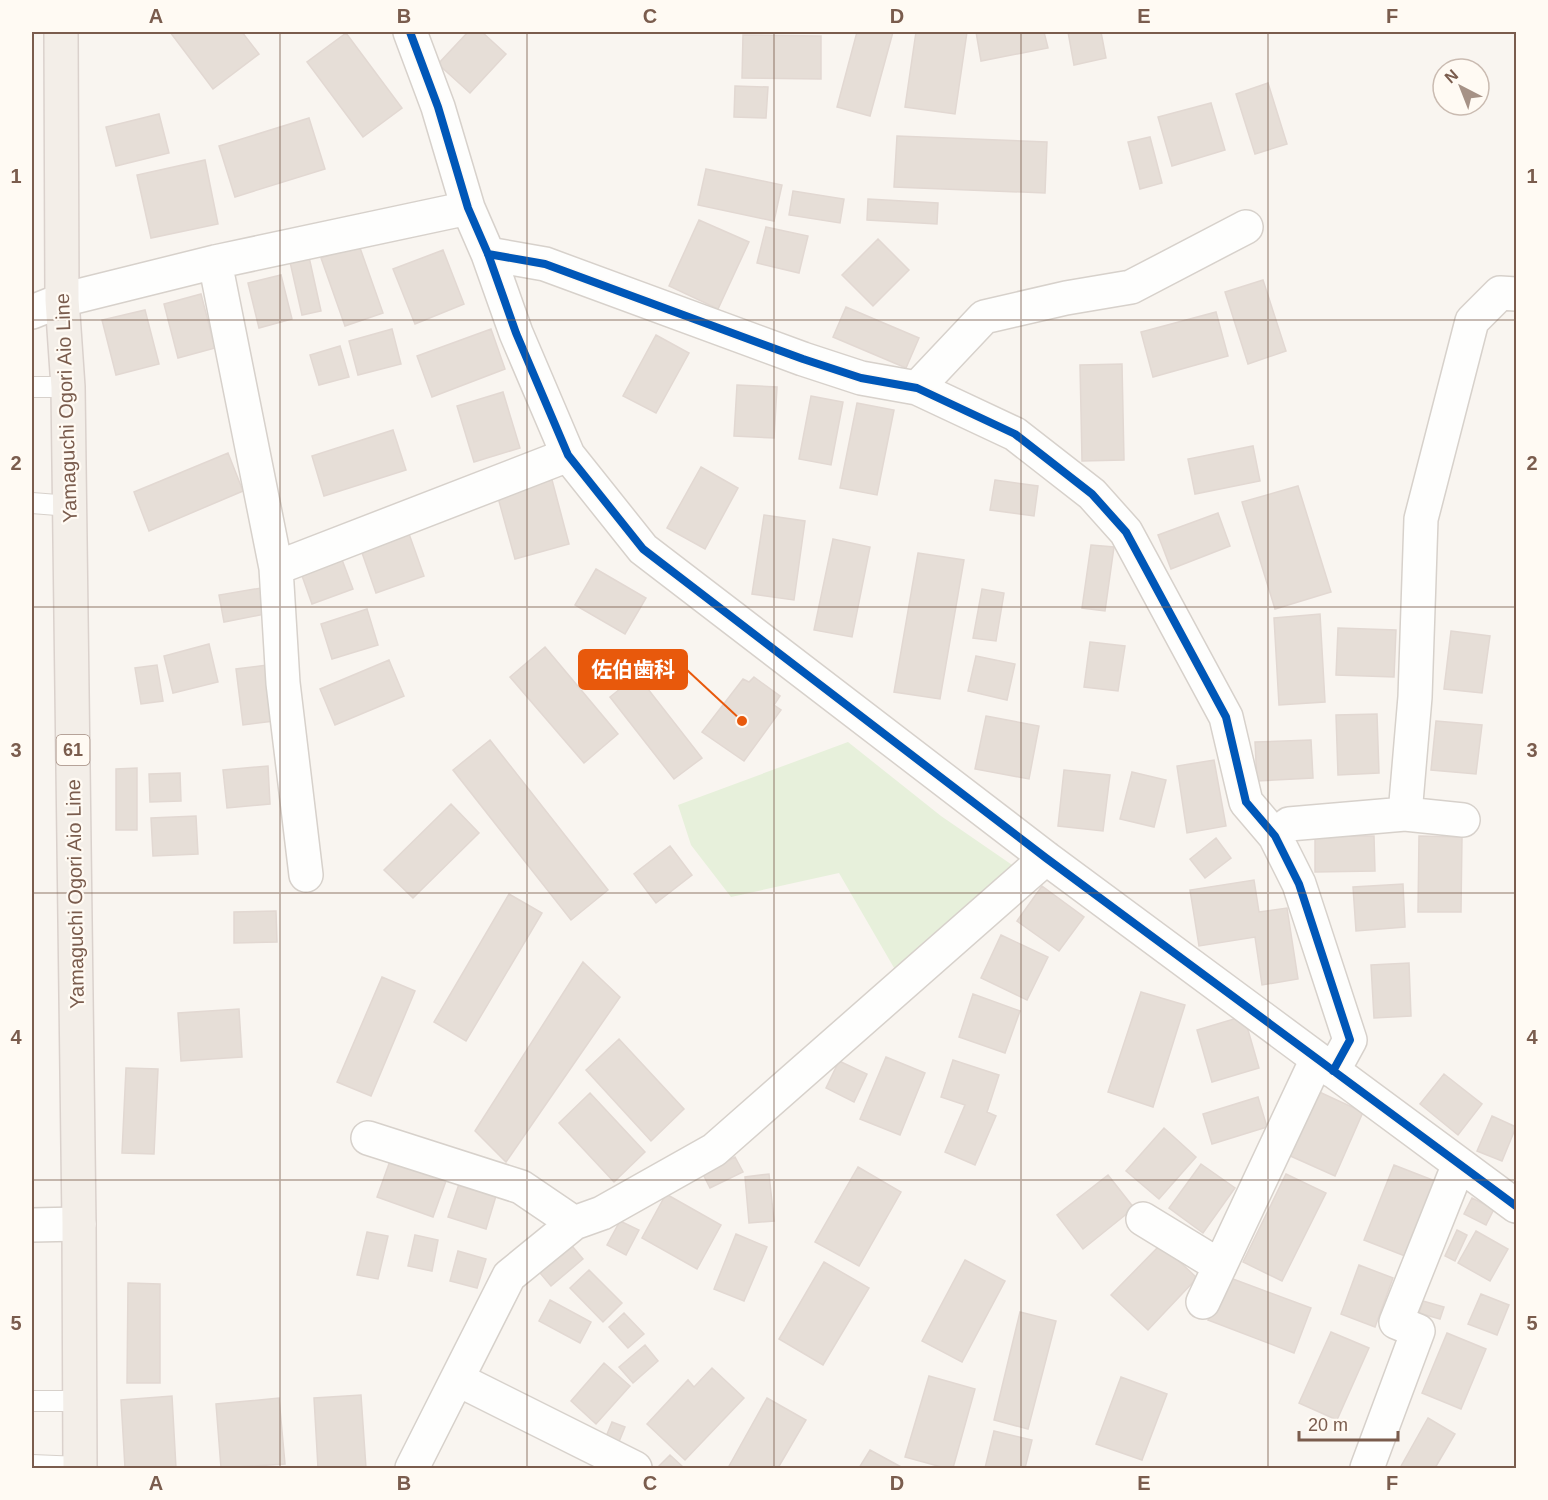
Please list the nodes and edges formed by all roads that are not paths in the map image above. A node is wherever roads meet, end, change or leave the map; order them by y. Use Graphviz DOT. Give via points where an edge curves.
graph roads {
  1 [pos="61,32"];
  2 [pos="410,32"];
  3 [pos="468,208"];
  4 [pos="1246,227"];
  5 [pos="488,254"];
  6 [pos="215,262"];
  7 [pos="1516,294"];
  8 [pos="62,300"];
  9 [pos="32,312"];
  10 [pos="32,387"];
  11 [pos="68,387"];
  12 [pos="917,388"];
  13 [pos="568,456"];
  14 [pos="32,503"];
  15 [pos="70,506"];
  16 [pos="276,568"];
  17 [pos="1405,814"];
  18 [pos="1463,820"];
  19 [pos="1275,836"];
  20 [pos="1046,858"];
  21 [pos="306,875"];
  22 [pos="1325,1065"];
  23 [pos="368,1138"];
  24 [pos="1459,1164"];
  25 [pos="1516,1206"];
  26 [pos="1143,1219"];
  27 [pos="574,1223"];
  28 [pos="79,1224"];
  29 [pos="32,1225"];
  30 [pos="1220,1266"];
  31 [pos="1203,1302"];
  32 [pos="457,1379"];
  33 [pos="32,1401"];
  34 [pos="80,1401"];
  35 [pos="32,1465"];
  36 [pos="80,1468"];
  37 [pos="412,1468"];
  38 [pos="635,1468"];
  39 [pos="1367,1468"];
  1 -- 8 [label="main road, Yamaguchi Ogori Aio Line / 61"];
  2 -- 3 [label="street" via="438,106"];
  3 -- 5 [label="street"];
  3 -- 6 [label="street"];
  4 -- 12 [label="street" via="1131,286 984,317"];
  5 -- 12 [label="street" via="545,264 803,359 861,378"];
  5 -- 13 [label="street" via="516,333"];
  6 -- 8 [label="street"];
  6 -- 16 [label="street"];
  7 -- 17 [label="street" via="1500,294 1472,321 1421,519 1415,697"];
  8 -- 9 [label="street"];
  8 -- 11 [label="main road, Yamaguchi Ogori Aio Line / 61"];
  10 -- 11 [label="lane"];
  11 -- 15 [label="main road, Yamaguchi Ogori Aio Line / 61"];
  12 -- 19 [label="street" via="1015,434 1092,494 1126,532 1226,717 1246,802"];
  13 -- 16 [label="street"];
  13 -- 20 [label="street" via="643,549"];
  14 -- 15 [label="lane"];
  15 -- 28 [label="main road, Yamaguchi Ogori Aio Line / 61"];
  16 -- 21 [label="street" via="282,683"];
  17 -- 18 [label="street"];
  17 -- 19 [label="street" via="1289,824"];
  19 -- 22 [label="street" via="1299,884 1350,1040"];
  20 -- 22 [label="street"];
  20 -- 27 [label="street" via="714,1150 602,1213"];
  22 -- 24 [label="street"];
  22 -- 30 [label="street"];
  23 -- 27 [label="street" via="521,1187"];
  24 -- 25 [label="street"];
  24 -- 39 [label="street" via="1396,1322 1419,1330"];
  26 -- 30 [label="street"];
  27 -- 32 [label="street" via="509,1276"];
  28 -- 29 [label="street"];
  28 -- 34 [label="main road, Yamaguchi Ogori Aio Line / 61"];
  30 -- 31 [label="street"];
  32 -- 37 [label="street"];
  32 -- 38 [label="street"];
  33 -- 34 [label="lane"];
  34 -- 36 [label="main road, Yamaguchi Ogori Aio Line / 61"];
  35 -- 36 [label="lane"];
}
